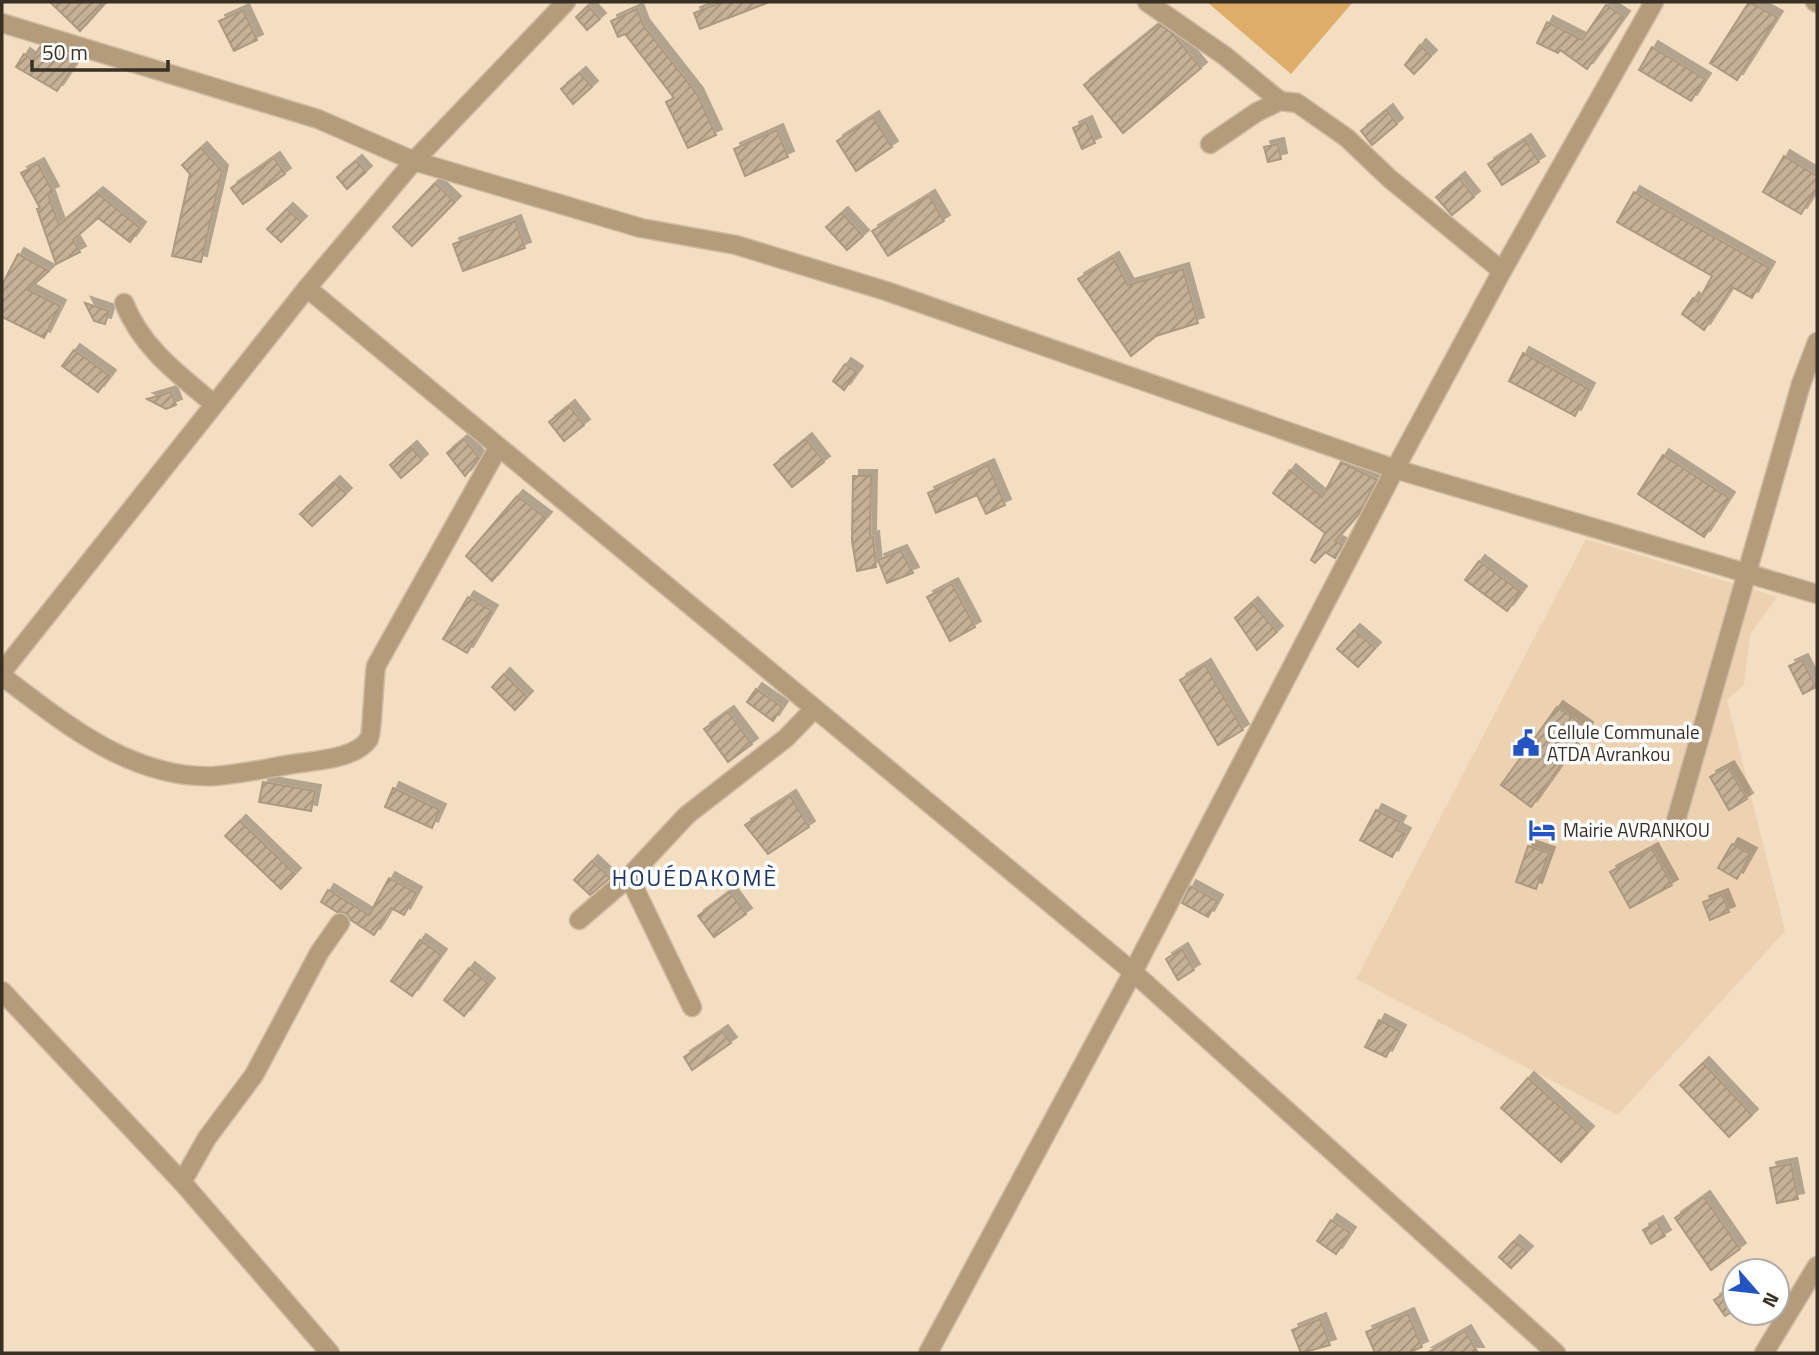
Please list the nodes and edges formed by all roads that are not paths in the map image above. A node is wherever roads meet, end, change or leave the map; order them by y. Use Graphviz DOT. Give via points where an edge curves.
graph roads {
  1 [pos="566,2"];
  2 [pos="1147,2"];
  3 [pos="1654,2"];
  4 [pos="2,23"];
  5 [pos="1280,101"];
  6 [pos="1210,145"];
  7 [pos="414,161"];
  8 [pos="1502,271"];
  9 [pos="307,288"];
  10 [pos="124,303"];
  11 [pos="1817,342"];
  12 [pos="214,404"];
  13 [pos="498,448"];
  14 [pos="1395,469"];
  15 [pos="1748,572"];
  16 [pos="1817,594"];
  17 [pos="2,674"];
  18 [pos="814,709"];
  19 [pos="1674,831"];
  20 [pos="629,877"];
  21 [pos="579,920"];
  22 [pos="340,923"];
  23 [pos="1133,972"];
  24 [pos="2,991"];
  25 [pos="692,1007"];
  26 [pos="182,1182"];
  27 [pos="1817,1266"];
  28 [pos="330,1353"];
  29 [pos="928,1353"];
  30 [pos="1556,1353"];
  31 [pos="1764,1353"];
  1 -- 7 [label="street"];
  2 -- 5 [label="street"];
  3 -- 8 [label="street"];
  4 -- 7 [label="street" via="318,119"];
  5 -- 6 [label="street"];
  5 -- 8 [label="street" via="1297,103 1347,138"];
  7 -- 9 [label="street"];
  7 -- 14 [label="street" via="642,228 736,245 886,291"];
  8 -- 14 [label="street"];
  9 -- 12 [label="street"];
  9 -- 13 [label="street"];
  10 -- 12 [label="street" via="133,327 155,354"];
  11 -- 15 [label="street"];
  12 -- 17 [label="street"];
  13 -- 17 [label="street" via="376,666 371,736 363,747 331,758 215,776 149,768 75,731"];
  13 -- 18 [label="street"];
  14 -- 15 [label="street"];
  14 -- 23 [label="street"];
  15 -- 16 [label="street"];
  15 -- 19 [label="street"];
  18 -- 20 [label="street" via="786,738 687,815"];
  18 -- 23 [label="street"];
  20 -- 21 [label="street"];
  20 -- 25 [label="street"];
  22 -- 26 [label="street" via="319,953 254,1075 207,1138"];
  23 -- 29 [label="street"];
  23 -- 30 [label="street"];
  24 -- 26 [label="street"];
  26 -- 28 [label="street"];
  27 -- 31 [label="street"];
}
